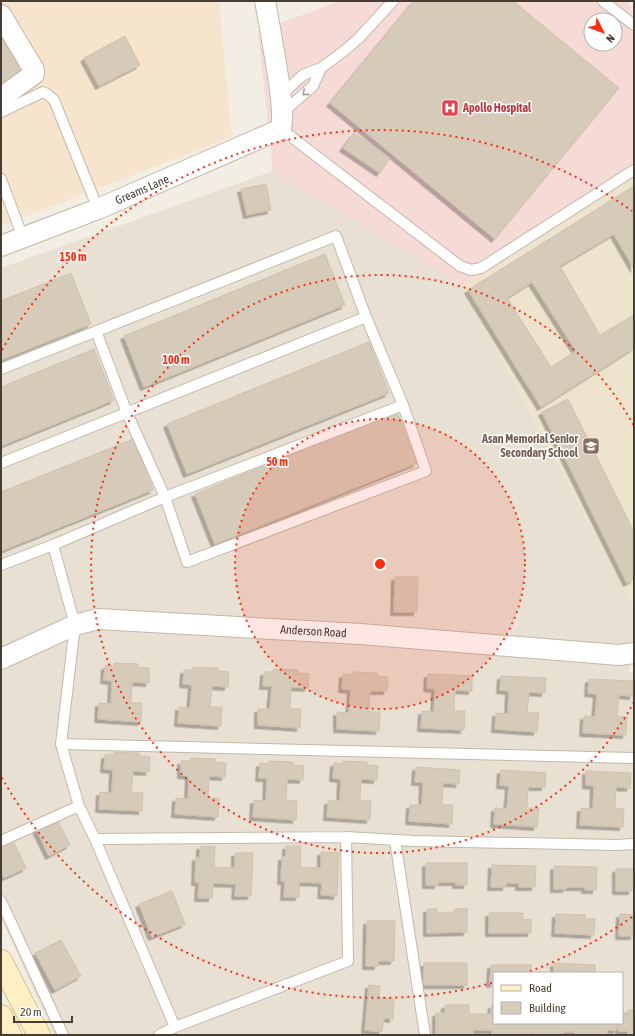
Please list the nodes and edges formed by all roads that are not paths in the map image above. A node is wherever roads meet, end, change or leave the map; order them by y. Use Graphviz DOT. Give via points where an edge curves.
graph roads {
  1 [pos="264,1"];
  2 [pos="393,1"];
  3 [pos="603,1"];
  4 [pos="1,15"];
  5 [pos="634,25"];
  6 [pos="321,68"];
  7 [pos="1,98"];
  8 [pos="1,112"];
  9 [pos="281,113"];
  10 [pos="634,170"];
  11 [pos="1,179"];
  12 [pos="98,209"];
  13 [pos="23,238"];
  14 [pos="1,246"];
  15 [pos="366,318"];
  16 [pos="96,331"];
  17 [pos="1,369"];
  18 [pos="403,405"];
  19 [pos="127,413"];
  20 [pos="1,463"];
  21 [pos="165,497"];
  22 [pos="53,545"];
  23 [pos="1,565"];
  24 [pos="75,625"];
  25 [pos="634,653"];
  26 [pos="1,659"];
  27 [pos="61,744"];
  28 [pos="634,758"];
  29 [pos="79,806"];
  30 [pos="346,837"];
  31 [pos="95,839"];
  32 [pos="395,840"];
  33 [pos="1,841"];
  34 [pos="634,844"];
  35 [pos="1,901"];
  36 [pos="1,961"];
  37 [pos="1,1016"];
  38 [pos="175,1027"];
  39 [pos="10,1035"];
  40 [pos="39,1035"];
  41 [pos="63,1035"];
  42 [pos="159,1035"];
  43 [pos="425,1035"];
  1 -- 9 [label="street"];
  2 -- 6 [label="lane" via="352,44"];
  3 -- 5 [label="lane"];
  4 -- 7 [label="street" via="34,70 31,77"];
  6 -- 9 [label="lane, one-way" via="313,86"];
  6 -- 9 [label="lane" via="303,75"];
  8 -- 12 [label="lane" via="43,92 54,100"];
  9 -- 10 [label="lane" via="460,266 471,270 481,268"];
  9 -- 12 [label="street, Greams Lane"];
  11 -- 13 [label="lane"];
  12 -- 13 [label="street, Greams Lane"];
  13 -- 14 [label="street, Greams Lane"];
  15 -- 16 [label="lane" via="336,236"];
  15 -- 18 [label="lane"];
  15 -- 19 [label="lane"];
  16 -- 17 [label="lane"];
  16 -- 19 [label="lane"];
  18 -- 21 [label="lane"];
  18 -- 21 [label="lane" via="426,471 187,562"];
  19 -- 20 [label="lane"];
  19 -- 21 [label="lane"];
  21 -- 22 [label="lane"];
  22 -- 23 [label="lane"];
  22 -- 24 [label="lane"];
  24 -- 25 [label="street, Anderson Road" via="98,619 360,634 619,655"];
  24 -- 26 [label="street, Anderson Road"];
  24 -- 27 [label="lane"];
  27 -- 28 [label="lane"];
  27 -- 29 [label="lane"];
  29 -- 31 [label="lane"];
  29 -- 33 [label="lane"];
  30 -- 31 [label="lane"];
  30 -- 32 [label="lane"];
  30 -- 38 [label="lane" via="348,961"];
  31 -- 38 [label="lane"];
  32 -- 34 [label="lane"];
  32 -- 43 [label="lane"];
  35 -- 41 [label="lane"];
  36 -- 40 [label="main road"];
  37 -- 39 [label="main road"];
  38 -- 42 [label="lane"];
}
